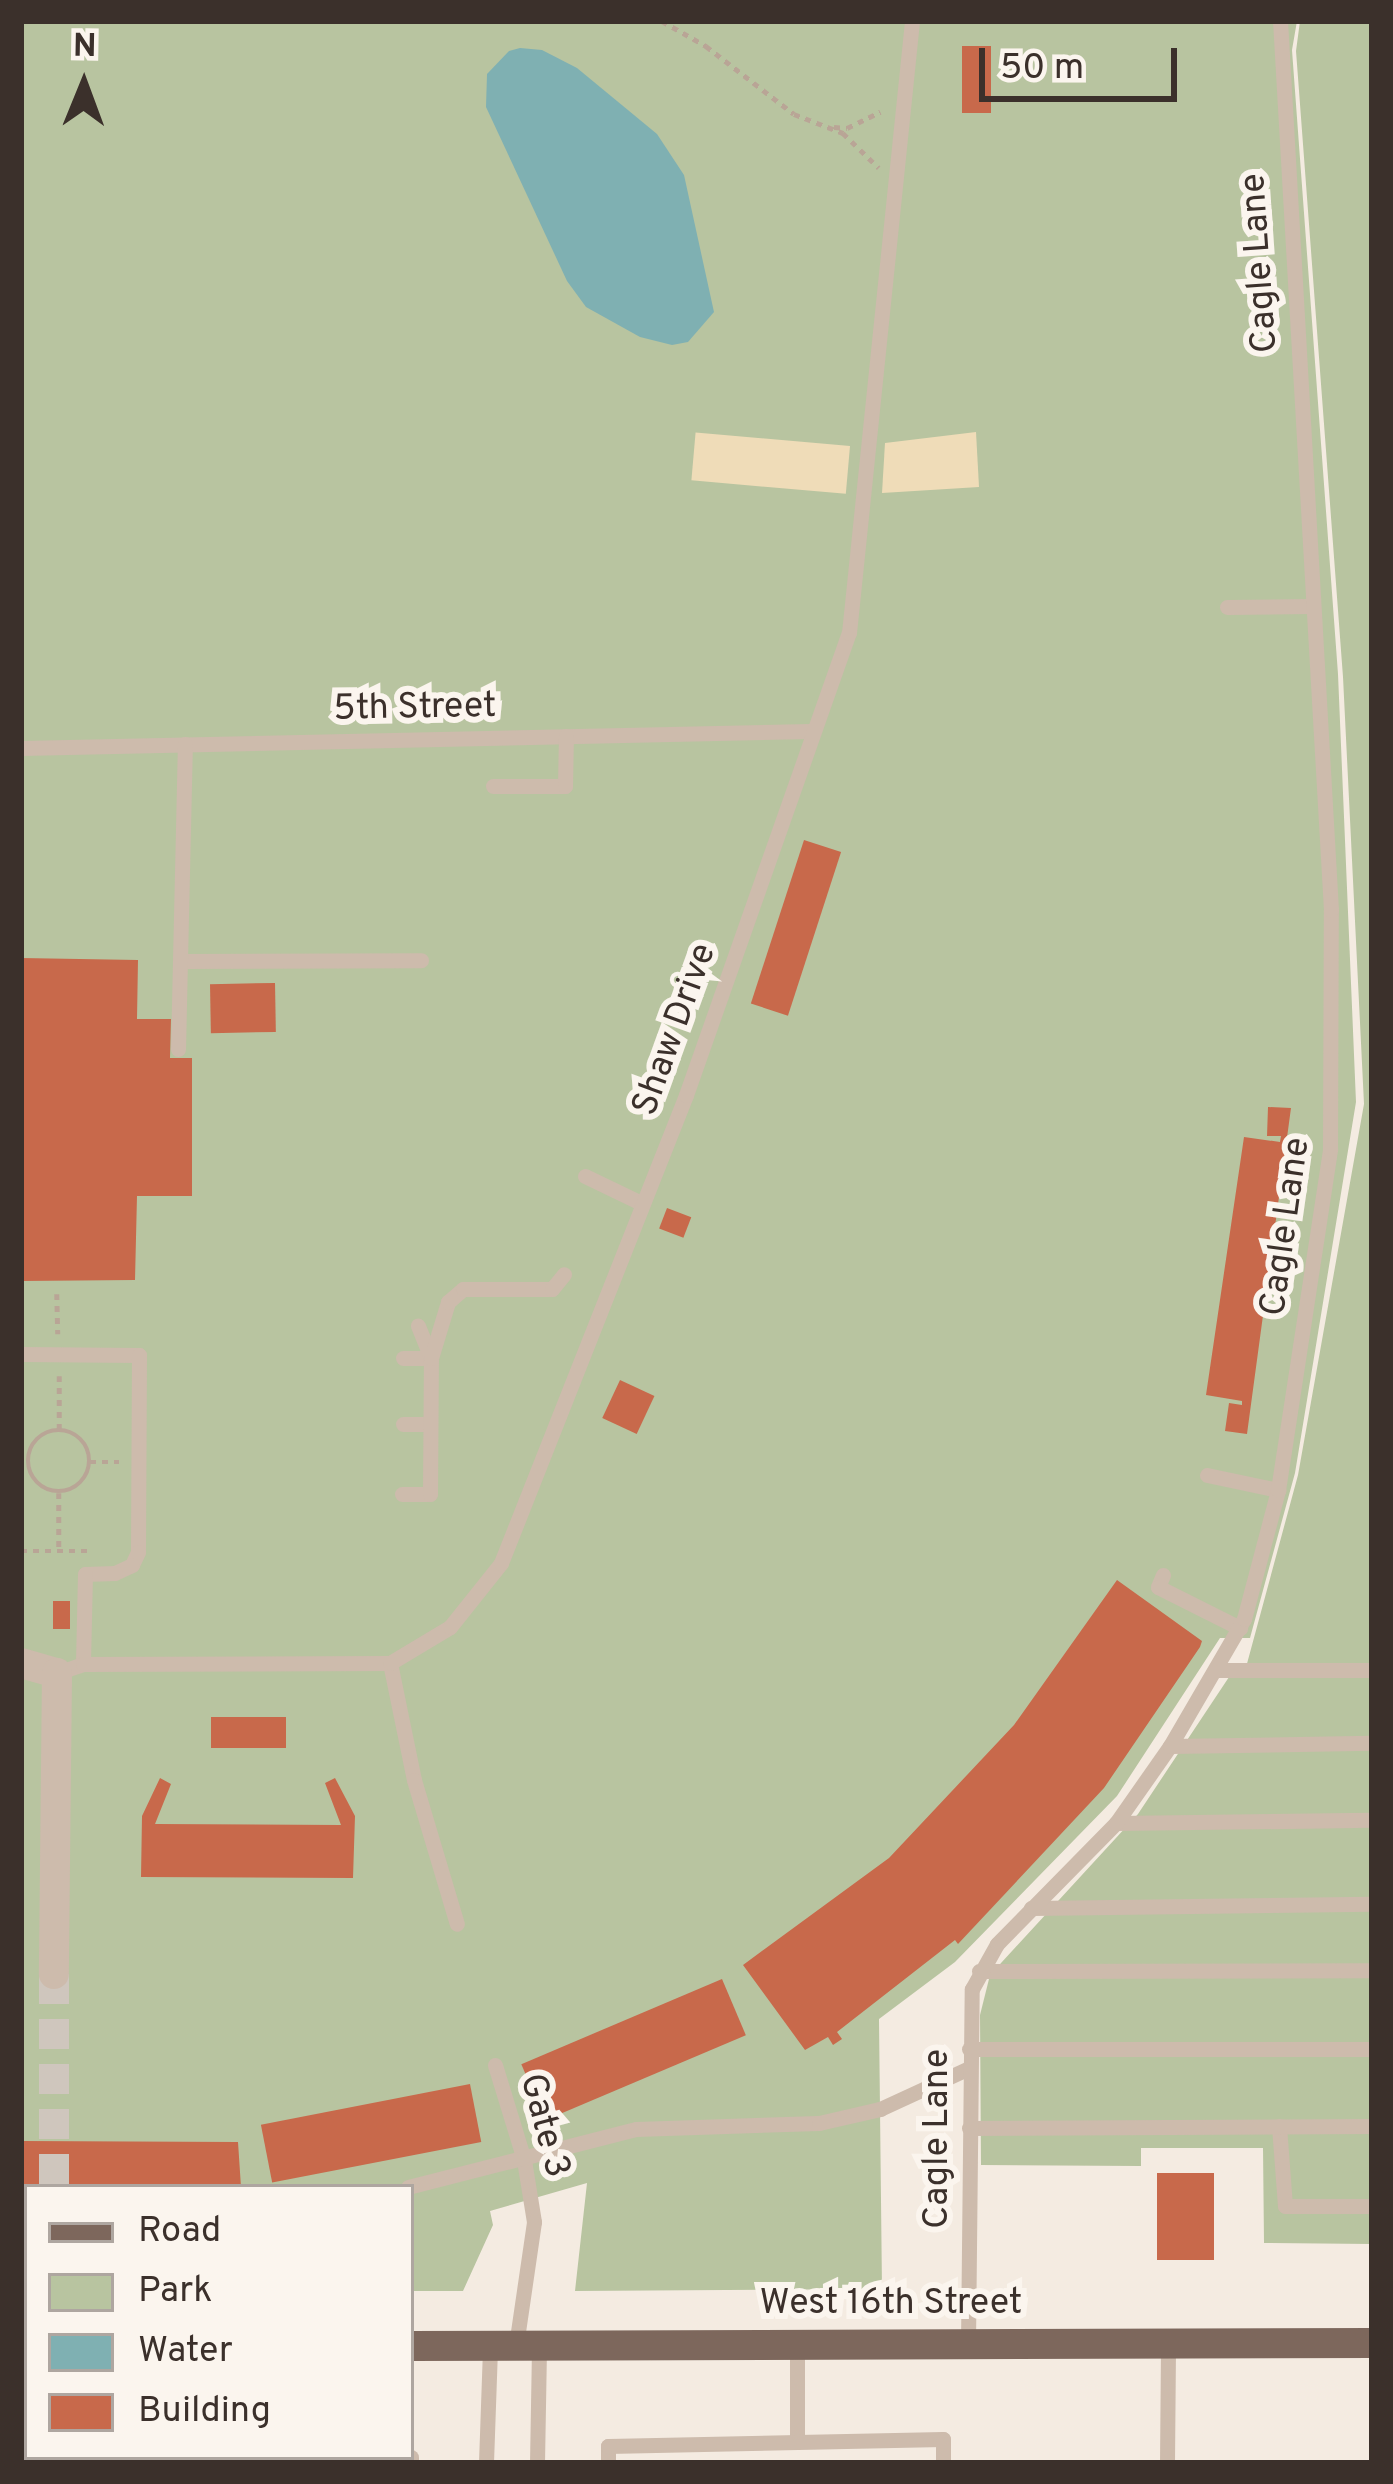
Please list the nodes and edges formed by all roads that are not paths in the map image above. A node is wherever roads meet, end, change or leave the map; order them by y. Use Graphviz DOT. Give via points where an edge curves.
graph roads {
  1 [pos="912,21"];
  2 [pos="1280,21"];
  3 [pos="1312,606"];
  4 [pos="1227,607"];
  5 [pos="811,731"];
  6 [pos="566,736"];
  7 [pos="185,744"];
  8 [pos="21,748"];
  9 [pos="493,787"];
  10 [pos="421,960"];
  11 [pos="184,961"];
  12 [pos="178,1049"];
  13 [pos="585,1176"];
  14 [pos="643,1204"];
  15 [pos="564,1274"];
  16 [pos="418,1326"];
  17 [pos="21,1354"];
  18 [pos="403,1358"];
  19 [pos="431,1358"];
  20 [pos="403,1424"];
  21 [pos="430,1424"];
  22 [pos="1207,1475"];
  23 [pos="1278,1490"];
  24 [pos="402,1494"];
  25 [pos="1163,1575"];
  26 [pos="1240,1628"];
  27 [pos="21,1663"];
  28 [pos="390,1663"];
  29 [pos="70,1669"];
  30 [pos="1216,1670"];
  31 [pos="1372,1670"];
  32 [pos="1372,1743"];
  33 [pos="1169,1746"];
  34 [pos="1372,1820"];
  35 [pos="1116,1822"];
  36 [pos="1372,1904"];
  37 [pos="1031,1908"];
  38 [pos="457,1924"];
  39 [pos="1372,1970"];
  40 [pos="979,1971"];
  41 [pos="54,1973"];
  42 [pos="969,2049"];
  43 [pos="1372,2049"];
  44 [pos="495,2065"];
  45 [pos="969,2068"];
  46 [pos="1280,2126"];
  47 [pos="1372,2126"];
  48 [pos="969,2128"];
  49 [pos="524,2161"];
  50 [pos="414,2186"];
  51 [pos="1372,2206"];
  52 [pos="1168,2343"];
  53 [pos="1372,2343"];
  54 [pos="968,2344"];
  55 [pos="797,2345"];
  56 [pos="414,2346"];
  57 [pos="515,2346"];
  58 [pos="797,2442"];
  59 [pos="487,2463"];
  60 [pos="537,2463"];
  61 [pos="608,2463"];
  62 [pos="943,2463"];
  63 [pos="1167,2463"];
  1 -- 5 [label="lane, Shaw Drive" via="852,620"];
  2 -- 3 [label="lane, Cagle Lane"];
  3 -- 4 [label="lane"];
  3 -- 23 [label="lane, Cagle Lane" via="1331,910 1331,1120"];
  5 -- 6 [label="lane, 5th Street"];
  5 -- 14 [label="lane, Shaw Drive"];
  6 -- 7 [label="lane, 5th Street"];
  6 -- 9 [label="lane" via="566,786"];
  7 -- 8 [label="lane, 5th Street"];
  7 -- 11 [label="lane"];
  10 -- 11 [label="lane"];
  11 -- 12 [label="lane"];
  13 -- 14 [label="lane"];
  14 -- 28 [label="lane, Shaw Drive" via="501,1563 437,1639"];
  15 -- 19 [label="lane" via="552,1289 494,1281 463,1289 448,1302"];
  16 -- 19 [label="lane"];
  17 -- 29 [label="lane" via="139,1355 138,1552 115,1573 85,1574"];
  18 -- 19 [label="lane"];
  19 -- 21 [label="lane"];
  20 -- 21 [label="lane"];
  21 -- 24 [label="lane" via="430,1494"];
  22 -- 23 [label="lane"];
  23 -- 26 [label="lane, Cagle Lane"];
  25 -- 26 [label="lane" via="1158,1587"];
  26 -- 30 [label="lane, Cagle Lane"];
  27 -- 29 [label="street"];
  28 -- 29 [label="lane, Shaw Drive"];
  28 -- 38 [label="lane" via="413,1780"];
  29 -- 41 [label="street"];
  30 -- 31 [label="lane"];
  30 -- 33 [label="lane, Cagle Lane"];
  32 -- 33 [label="lane"];
  33 -- 35 [label="lane, Cagle Lane"];
  34 -- 35 [label="lane"];
  35 -- 37 [label="lane, Cagle Lane"];
  36 -- 37 [label="lane"];
  37 -- 40 [label="lane, Cagle Lane"];
  39 -- 40 [label="lane"];
  40 -- 42 [label="lane, Cagle Lane"];
  42 -- 43 [label="lane"];
  42 -- 45 [label="lane, Cagle Lane"];
  44 -- 49 [label="lane, Gate 3"];
  45 -- 48 [label="lane, Cagle Lane"];
  45 -- 49 [label="lane" via="880,2109 819,2123 636,2129"];
  46 -- 47 [label="lane"];
  46 -- 48 [label="lane"];
  46 -- 51 [label="lane" via="1285,2206"];
  48 -- 54 [label="lane, Cagle Lane"];
  49 -- 50 [label="lane"];
  49 -- 57 [label="lane, Gate 3" via="534,2222"];
  52 -- 53 [label="main road, West 16th Street"];
  52 -- 54 [label="main road, West 16th Street"];
  52 -- 63 [label="lane"];
  54 -- 55 [label="main road, West 16th Street"];
  55 -- 57 [label="main road, West 16th Street"];
  55 -- 58 [label="lane"];
  56 -- 57 [label="main road, West 16th Street"];
  57 -- 59 [label="lane"];
  57 -- 60 [label="lane"];
  58 -- 61 [label="lane" via="608,2446"];
  58 -- 62 [label="lane" via="943,2439"];
}
